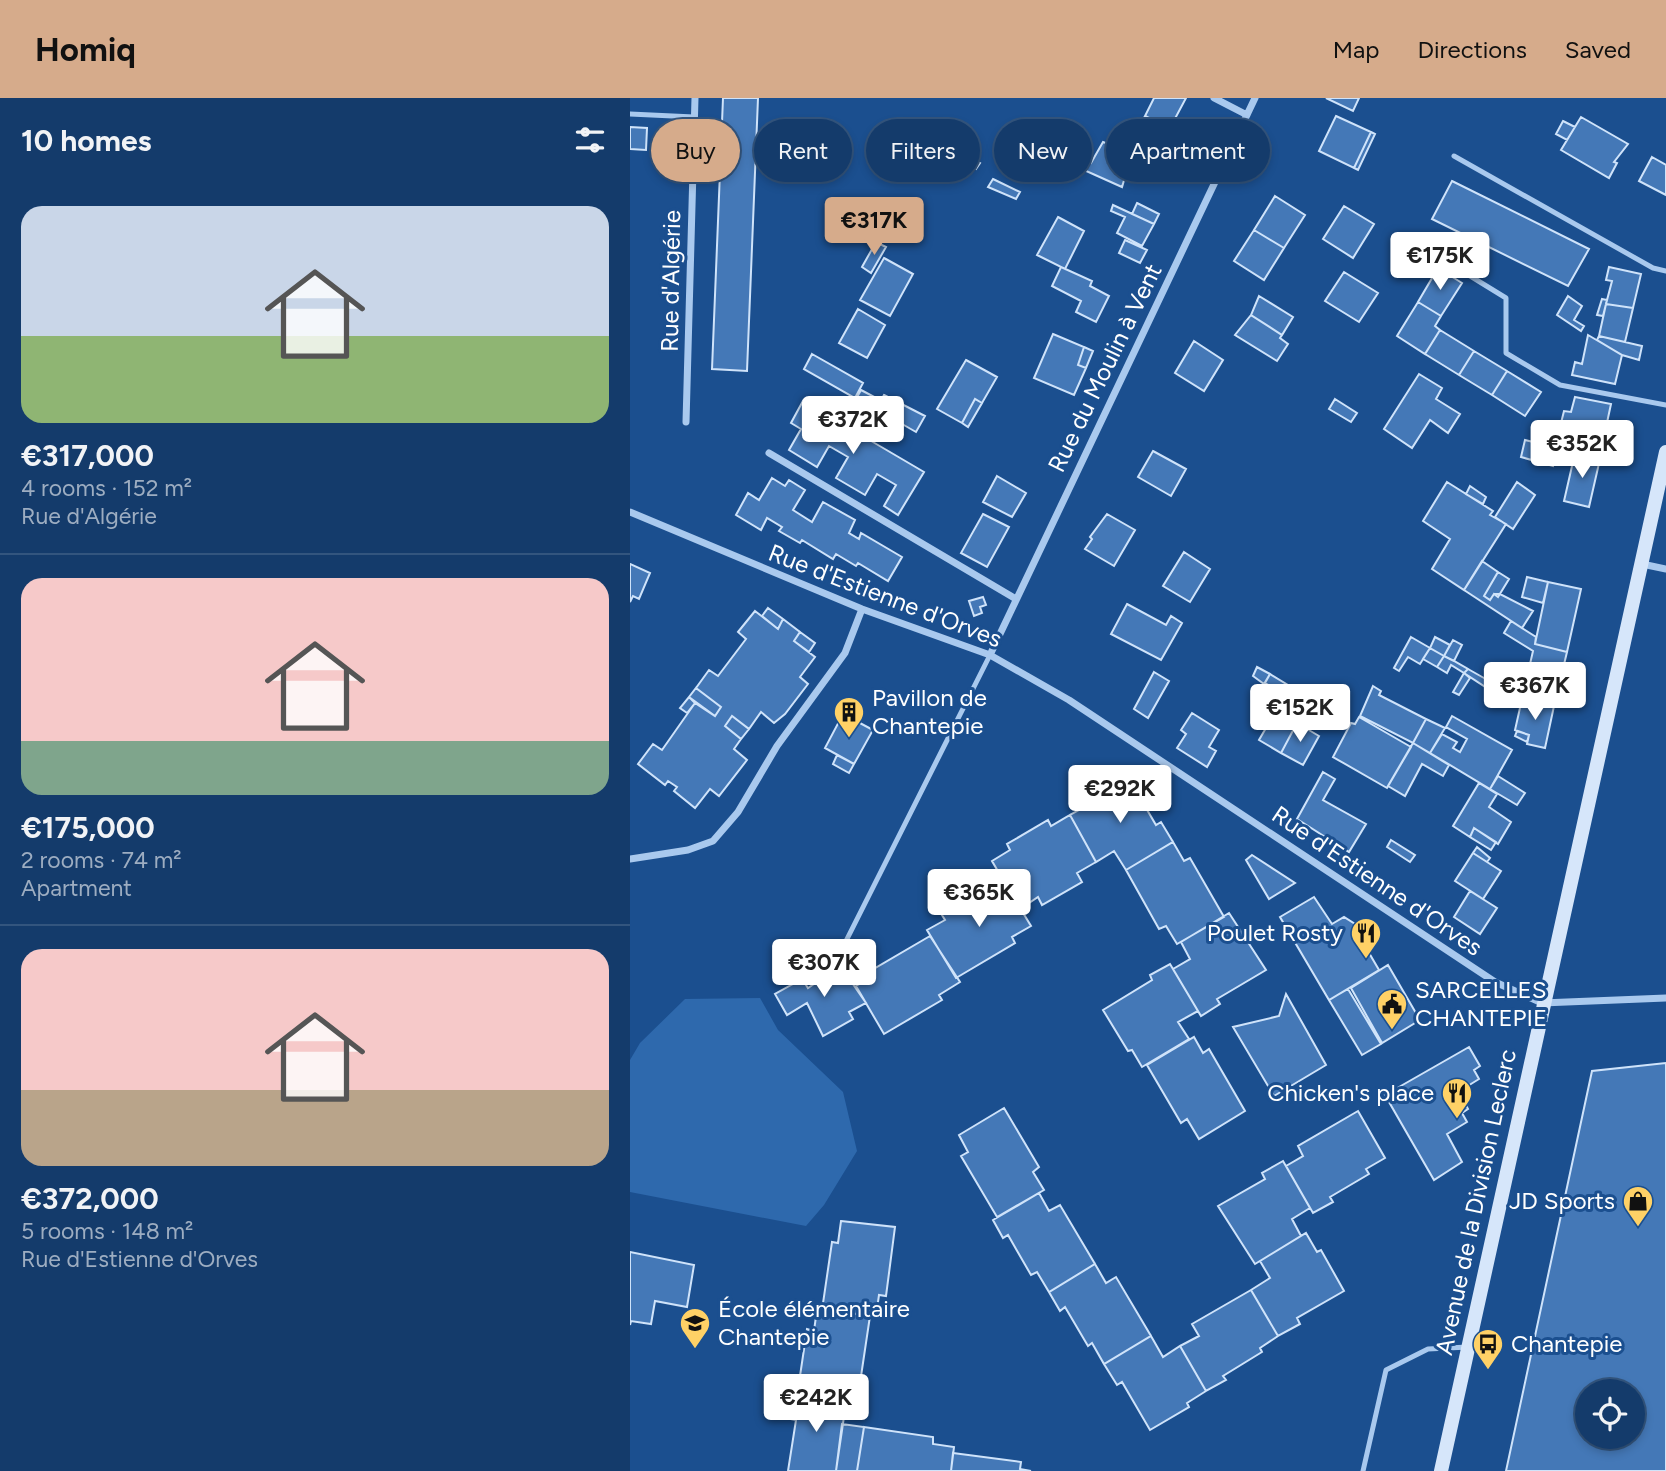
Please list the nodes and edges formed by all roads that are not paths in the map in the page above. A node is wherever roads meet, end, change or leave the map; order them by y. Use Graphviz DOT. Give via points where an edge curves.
graph roads {
  1 [pos="695,98"];
  2 [pos="1213,98"];
  3 [pos="1255,98"];
  4 [pos="630,114"];
  5 [pos="1247,115"];
  6 [pos="694,117"];
  7 [pos="1454,156"];
  8 [pos="1405,236"];
  9 [pos="1666,271"];
  10 [pos="1666,405"];
  11 [pos="686,422"];
  12 [pos="1666,452"];
  13 [pos="769,453"];
  14 [pos="630,512"];
  15 [pos="1641,563"];
  16 [pos="1666,569"];
  17 [pos="1016,599"];
  18 [pos="862,609"];
  19 [pos="990,655"];
  20 [pos="630,859"];
  21 [pos="843,947"];
  22 [pos="1666,998"];
  23 [pos="1542,1003"];
  24 [pos="1468,1347"];
  25 [pos="1363,1471"];
  26 [pos="1441,1471"];
  1 -- 6 [label="street, Rue d'Algérie"];
  2 -- 5 [label="street"];
  3 -- 5 [label="street, Rue du Moulin à Vent"];
  4 -- 6 [label="lane"];
  5 -- 17 [label="street, Rue du Moulin à Vent"];
  6 -- 11 [label="street, Rue d'Algérie"];
  7 -- 9 [label="lane" via="1653,268"];
  8 -- 10 [label="lane" via="1506,298 1506,353 1560,385"];
  12 -- 15 [label="main road, Avenue de la Division Leclerc"];
  13 -- 17 [label="street"];
  14 -- 18 [label="street, Rue d'Estienne d'Orves"];
  15 -- 16 [label="street"];
  15 -- 23 [label="main road, Avenue de la Division Leclerc"];
  17 -- 19 [label="street, Rue du Moulin à Vent"];
  18 -- 19 [label="street, Rue d'Estienne d'Orves"];
  18 -- 20 [label="street" via="845,653 776,746 738,812 713,841"];
  19 -- 21 [label="lane"];
  19 -- 23 [label="street, Rue d'Estienne d'Orves" via="1069,700 1495,982"];
  22 -- 23 [label="street"];
  23 -- 24 [label="main road, Avenue de la Division Leclerc"];
  24 -- 25 [label="lane" via="1428,1349 1386,1370"];
  24 -- 26 [label="main road, Avenue de la Division Leclerc"];
}
